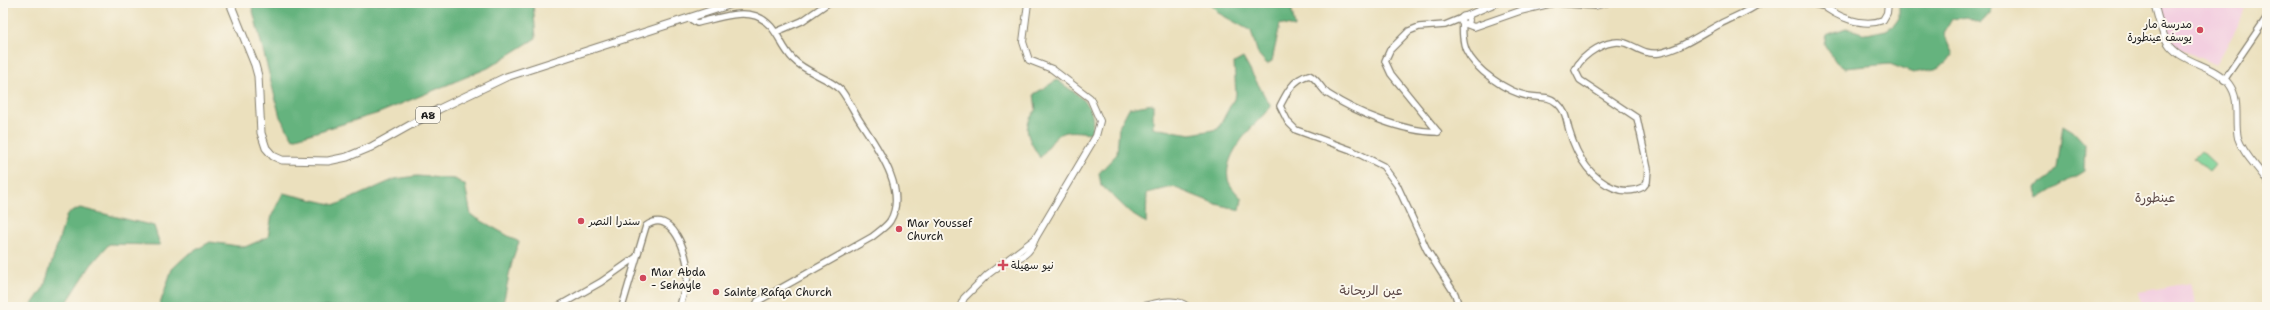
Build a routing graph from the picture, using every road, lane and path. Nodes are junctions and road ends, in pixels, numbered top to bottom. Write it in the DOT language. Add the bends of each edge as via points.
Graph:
graph roads {
  1 [pos="230,3"];
  2 [pos="735,3"];
  3 [pos="828,3"];
  4 [pos="1028,3"];
  5 [pos="1496,3"];
  6 [pos="1553,3"];
  7 [pos="1558,3"];
  8 [pos="1606,3"];
  9 [pos="1760,3"];
  10 [pos="1810,3"];
  11 [pos="1888,3"];
  12 [pos="2154,3"];
  13 [pos="1822,4"];
  14 [pos="2267,17"];
  15 [pos="689,18"];
  16 [pos="1465,21"];
  17 [pos="776,32"];
  18 [pos="2224,80"];
  19 [pos="2267,181"];
  20 [pos="636,258"];
  21 [pos="1170,302"];
  22 [pos="557,307"];
  23 [pos="622,307"];
  24 [pos="680,307"];
  25 [pos="756,307"];
  26 [pos="960,307"];
  27 [pos="1139,307"];
  28 [pos="1180,307"];
  29 [pos="1188,307"];
  30 [pos="1459,307"];
  1 -- 15 [label="highway, A8" via="258,76 260,125 266,148 273,156 282,160 310,162 347,157 371,147 439,109 512,75"];
  2 -- 15 [label="highway, A8"];
  3 -- 17 [label="street" via="802,21"];
  4 -- 26 [label="main road" via="1023,42 1029,60 1052,69 1078,87 1090,98 1100,121 1093,142 1031,249 1024,256 1007,261 981,280 964,298"];
  5 -- 16 [label="main road"];
  6 -- 16 [label="main road" via="1480,23"];
  7 -- 8 [label="main road" via="1595,6"];
  9 -- 16 [label="street" via="1685,43 1660,53 1642,52 1620,42 1592,50 1583,56 1575,70 1580,80 1637,118 1648,177 1643,187 1632,191 1609,186 1586,166 1572,140 1566,115 1556,103 1544,96 1528,96 1497,83 1467,52 1464,39"];
  10 -- 13 [label="street"];
  11 -- 13 [label="main road" via="1883,20 1865,24"];
  12 -- 18 [label="main road" via="2170,47"];
  14 -- 18 [label="street"];
  15 -- 17 [label="street" via="697,23 724,16 752,15 765,20"];
  16 -- 30 [label="street" via="1419,27 1409,31 1390,50 1384,61 1391,74 1438,132 1406,128 1368,114 1328,94 1308,75 1290,88 1280,106 1288,122 1296,130 1351,150 1377,162 1386,170 1397,185 1427,250 1456,294"];
  17 -- 25 [label="street" via="783,48 793,60 840,90 884,158 895,201 890,221 872,237 758,301"];
  18 -- 19 [label="main road" via="2235,96 2238,137 2244,150"];
  20 -- 22 [label="street"];
  20 -- 23 [label="street"];
  20 -- 24 [label="street" via="646,226 652,221 668,224 681,246 687,267 687,282"];
  21 -- 27 [label="main road"];
  21 -- 28 [label="main road"];
  21 -- 29 [label="main road" via="1179,302"];
}
